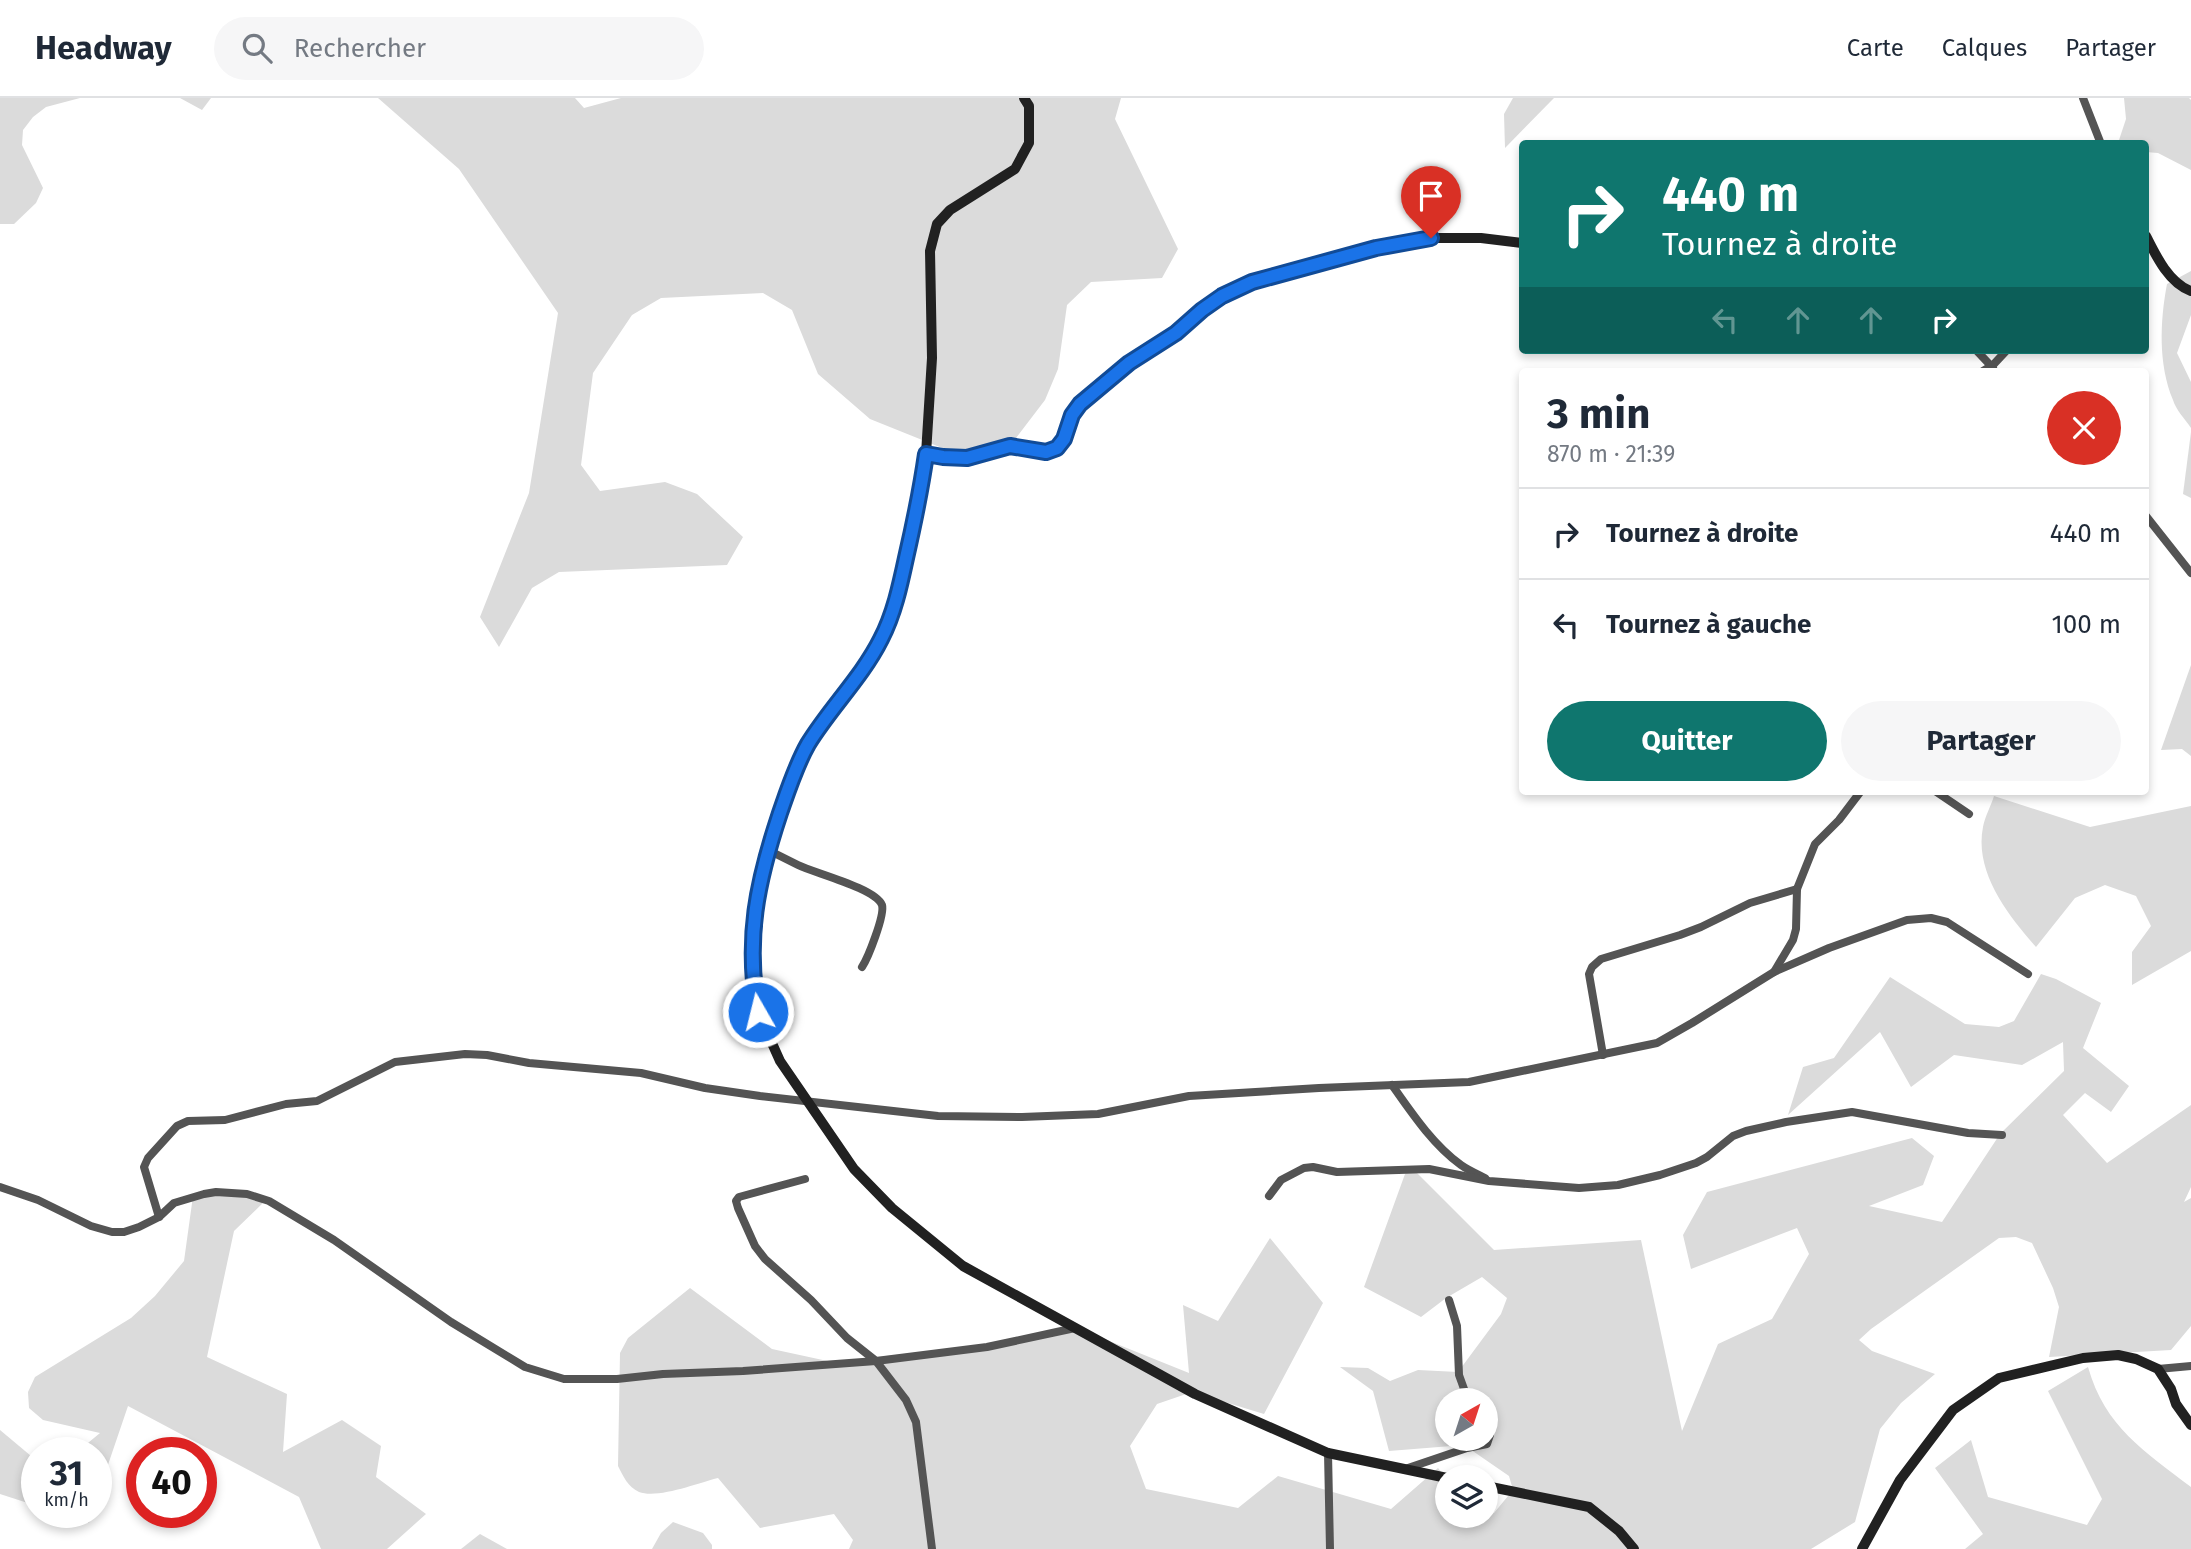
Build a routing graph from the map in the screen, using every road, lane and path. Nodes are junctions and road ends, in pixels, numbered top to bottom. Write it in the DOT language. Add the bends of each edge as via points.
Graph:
graph roads {
  1 [pos="1024,98"];
  2 [pos="2083,98"];
  3 [pos="2099,140"];
  4 [pos="1519,243"];
  5 [pos="2150,255"];
  6 [pos="2191,291"];
  7 [pos="1980,354"];
  8 [pos="2004,354"];
  9 [pos="1993,368"];
  10 [pos="926,454"];
  11 [pos="2149,520"];
  12 [pos="2191,573"];
  13 [pos="1858,795"];
  14 [pos="1941,795"];
  15 [pos="1969,814"];
  16 [pos="768,850"];
  17 [pos="1797,889"];
  18 [pos="862,967"];
  19 [pos="1774,972"];
  20 [pos="2028,974"];
  21 [pos="1603,1055"];
  22 [pos="1392,1085"];
  23 [pos="807,1101"];
  24 [pos="2002,1135"];
  25 [pos="805,1179"];
  26 [pos="1489,1181"];
  27 [pos="0,1188"];
  28 [pos="1269,1196"];
  29 [pos="159,1217"];
  30 [pos="1449,1300"];
  31 [pos="1075,1328"];
  32 [pos="876,1361"];
  33 [pos="2191,1366"];
  34 [pos="2158,1369"];
  35 [pos="1464,1388"];
  36 [pos="2191,1425"];
  37 [pos="1458,1451"];
  38 [pos="1328,1453"];
  39 [pos="1405,1469"];
  40 [pos="1435,1475"];
  41 [pos="1498,1488"];
  42 [pos="932,1549"];
  43 [pos="1330,1549"];
  44 [pos="1634,1549"];
  45 [pos="1862,1549"];
  1 -- 10 [label="street" via="1029,106 1029,143 1015,169 950,210 937,224 929,251 932,358"];
  2 -- 3 [label="street"];
  4 -- 10 [label="street" via="1431,238 1252,282 1202,310 1080,404 1057,448 1046,452 1010,446 967,458"];
  5 -- 6 [label="street" via="2180,287"];
  7 -- 9 [label="street"];
  8 -- 9 [label="street"];
  10 -- 16 [label="street" via="891,616 880,641 807,747"];
  11 -- 12 [label="street"];
  13 -- 17 [label="street" via="1815,844"];
  14 -- 15 [label="street"];
  16 -- 18 [label="street" via="880,901 872,950"];
  16 -- 23 [label="street" via="755,916 754,987 758,1012 780,1061"];
  17 -- 19 [label="street" via="1793,940"];
  17 -- 21 [label="street" via="1750,902 1701,928 1601,958 1589,974"];
  19 -- 20 [label="street" via="1907,920 1931,918 1947,922"];
  19 -- 21 [label="street" via="1657,1043"];
  21 -- 22 [label="street" via="1469,1082"];
  22 -- 23 [label="street" via="1189,1096 1098,1114 1022,1117 938,1116"];
  22 -- 26 [label="street" via="1441,1147"];
  23 -- 29 [label="street" via="705,1088 641,1073 487,1055 395,1062 317,1101 177,1126 144,1167"];
  23 -- 31 [label="street" via="854,1169 892,1208 962,1266"];
  24 -- 26 [label="street" via="1852,1112 1746,1131 1696,1163 1618,1185 1579,1188"];
  25 -- 32 [label="street" via="739,1197 738,1208 765,1259"];
  26 -- 28 [label="street" via="1414,1168 1337,1172 1304,1168 1277,1184"];
  27 -- 29 [label="street" via="112,1232 124,1233"];
  29 -- 32 [label="street" via="174,1203 216,1192 269,1201 525,1367 564,1379"];
  30 -- 35 [label="street" via="1457,1326"];
  31 -- 32 [label="street" via="987,1347"];
  31 -- 38 [label="street" via="1195,1394"];
  32 -- 42 [label="street" via="906,1400 916,1422"];
  33 -- 34 [label="street"];
  34 -- 36 [label="street"];
  34 -- 45 [label="street" via="2118,1355 2083,1358 1999,1378 1953,1410 1900,1480"];
  37 -- 39 [label="street"];
  38 -- 39 [label="street"];
  38 -- 43 [label="street"];
  39 -- 40 [label="street"];
  41 -- 44 [label="street" via="1589,1507"];
}
